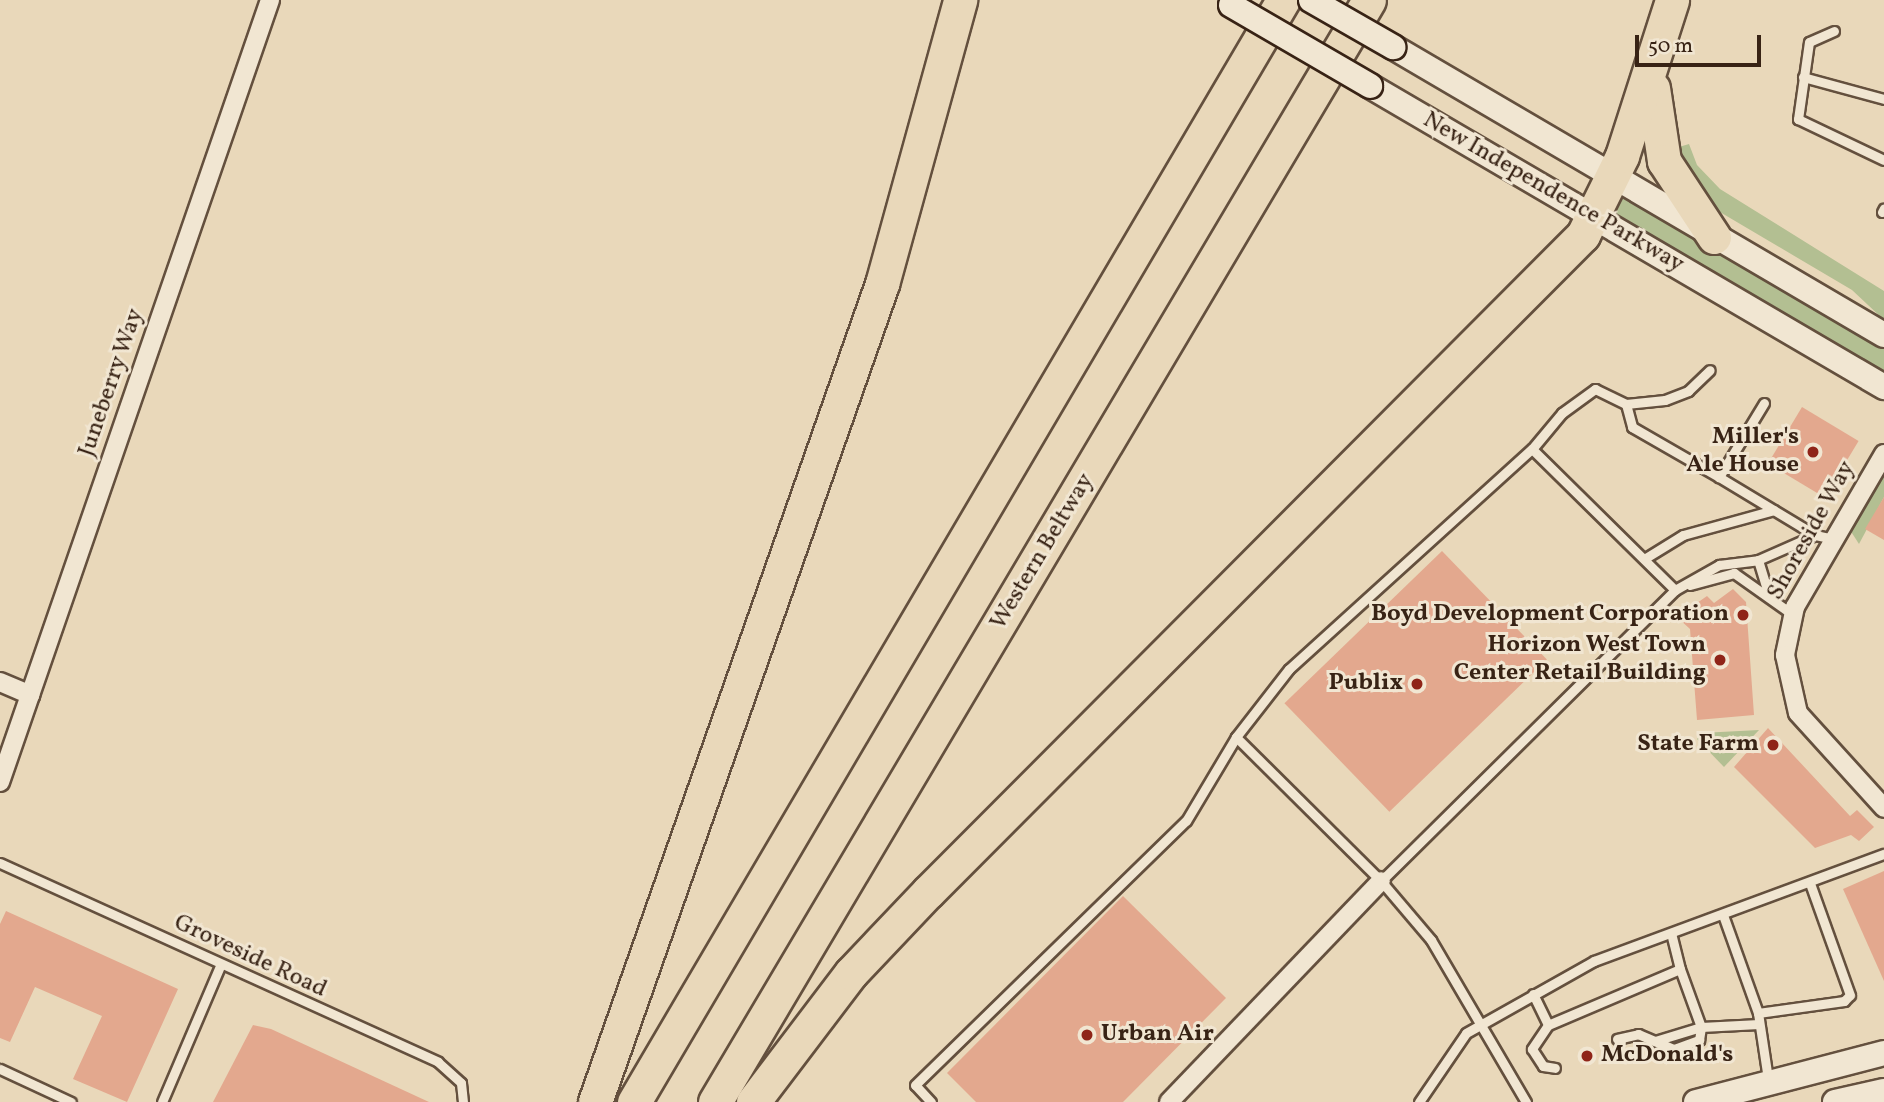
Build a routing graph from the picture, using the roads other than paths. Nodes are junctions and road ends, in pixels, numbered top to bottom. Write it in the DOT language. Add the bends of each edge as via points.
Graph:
graph roads {
  1 [pos="270,0"];
  2 [pos="1283,0"];
  3 [pos="1311,0"];
  4 [pos="1369,0"];
  5 [pos="1672,0"];
  6 [pos="1226,3"];
  7 [pos="956,4"];
  8 [pos="1833,31"];
  9 [pos="1654,70"];
  10 [pos="1802,78"];
  11 [pos="1884,99"];
  12 [pos="1884,160"];
  13 [pos="1613,177"];
  14 [pos="1595,218"];
  15 [pos="1714,237"];
  16 [pos="1884,335"];
  17 [pos="1710,370"];
  18 [pos="1884,387"];
  19 [pos="1764,403"];
  20 [pos="1626,404"];
  21 [pos="1532,449"];
  22 [pos="1884,454"];
  23 [pos="1719,477"];
  24 [pos="1774,510"];
  25 [pos="1815,536"];
  26 [pos="1834,539"];
  27 [pos="1644,559"];
  28 [pos="1758,560"];
  29 [pos="1675,590"];
  30 [pos="1769,595"];
  31 [pos="1792,614"];
  32 [pos="0,682"];
  33 [pos="30,695"];
  34 [pos="1236,737"];
  35 [pos="1,773"];
  36 [pos="1884,808"];
  37 [pos="1884,854"];
  38 [pos="0,863"];
  39 [pos="1381,881"];
  40 [pos="1810,883"];
  41 [pos="1723,915"];
  42 [pos="1671,934"];
  43 [pos="220,966"];
  44 [pos="1680,969"];
  45 [pos="1533,994"];
  46 [pos="1758,1013"];
  47 [pos="1480,1023"];
  48 [pos="1759,1024"];
  49 [pos="1548,1025"];
  50 [pos="1701,1027"];
  51 [pos="1617,1040"];
  52 [pos="1655,1041"];
  53 [pos="1884,1053"];
  54 [pos="1556,1068"];
  55 [pos="0,1069"];
  56 [pos="1768,1079"];
  57 [pos="1884,1091"];
  58 [pos="71,1102"];
  59 [pos="162,1102"];
  60 [pos="463,1102"];
  61 [pos="595,1102"];
  62 [pos="634,1102"];
  63 [pos="715,1102"];
  64 [pos="754,1102"];
  65 [pos="932,1102"];
  66 [pos="1169,1102"];
  67 [pos="1419,1102"];
  68 [pos="1526,1102"];
  69 [pos="1696,1102"];
  70 [pos="1835,1102"];
  1 -- 33 [label="street, Juneberry Way"];
  2 -- 62 [label="highway"];
  3 -- 13 [label="main road, New Independence Parkway, bridge"];
  4 -- 63 [label="highway, Western Beltway"];
  5 -- 9 [label="highway"];
  6 -- 14 [label="main road, New Independence Parkway, bridge"];
  7 -- 61 [label="highway" via="882,284"];
  8 -- 10 [label="lane" via="1809,42"];
  9 -- 13 [label="highway"];
  9 -- 15 [label="highway" via="1654,129 1664,161"];
  10 -- 11 [label="lane"];
  10 -- 12 [label="lane" via="1798,119"];
  13 -- 14 [label="highway"];
  13 -- 15 [label="main road, New Independence Parkway"];
  14 -- 18 [label="main road, New Independence Parkway"];
  14 -- 64 [label="highway" via="928,891 851,973"];
  15 -- 16 [label="main road, New Independence Parkway"];
  17 -- 20 [label="lane" via="1688,391"];
  19 -- 23 [label="lane"];
  20 -- 21 [label="lane" via="1595,389 1562,413"];
  20 -- 23 [label="lane" via="1632,427"];
  21 -- 27 [label="lane"];
  21 -- 34 [label="lane" via="1289,668"];
  22 -- 26 [label="street, Shoreside Way"];
  23 -- 24 [label="lane"];
  24 -- 25 [label="lane"];
  24 -- 27 [label="lane" via="1682,536"];
  25 -- 26 [label="lane"];
  25 -- 28 [label="lane"];
  26 -- 31 [label="street, Shoreside Way"];
  27 -- 29 [label="lane"];
  28 -- 29 [label="lane" via="1719,565"];
  28 -- 30 [label="lane"];
  29 -- 30 [label="lane" via="1734,573"];
  29 -- 39 [label="lane"];
  30 -- 31 [label="lane"];
  31 -- 36 [label="street, Shoreside Way" via="1785,655 1798,713"];
  32 -- 33 [label="street"];
  33 -- 35 [label="street, Juneberry Way"];
  34 -- 39 [label="lane"];
  34 -- 65 [label="lane" via="1185,821 915,1085"];
  37 -- 40 [label="lane"];
  38 -- 43 [label="lane, Groveside Road"];
  39 -- 47 [label="lane" via="1431,940"];
  39 -- 66 [label="street"];
  40 -- 41 [label="lane"];
  40 -- 46 [label="lane" via="1850,995 1844,1001"];
  41 -- 42 [label="lane"];
  41 -- 46 [label="lane"];
  42 -- 44 [label="lane"];
  42 -- 45 [label="lane" via="1594,961"];
  43 -- 59 [label="lane"];
  43 -- 60 [label="lane, Groveside Road" via="438,1062 461,1083"];
  44 -- 49 [label="lane"];
  44 -- 50 [label="lane"];
  45 -- 47 [label="lane"];
  45 -- 49 [label="lane"];
  46 -- 48 [label="lane"];
  47 -- 67 [label="lane" via="1451,1047 1442,1073"];
  47 -- 68 [label="lane"];
  48 -- 50 [label="lane"];
  48 -- 56 [label="lane"];
  49 -- 54 [label="lane" via="1532,1049 1543,1066"];
  50 -- 52 [label="lane"];
  50 -- 52 [label="lane" via="1690,1047"];
  51 -- 52 [label="lane" via="1638,1034"];
  53 -- 56 [label="main road"];
  55 -- 58 [label="lane"];
  56 -- 69 [label="main road"];
  57 -- 70 [label="main road"];
}
